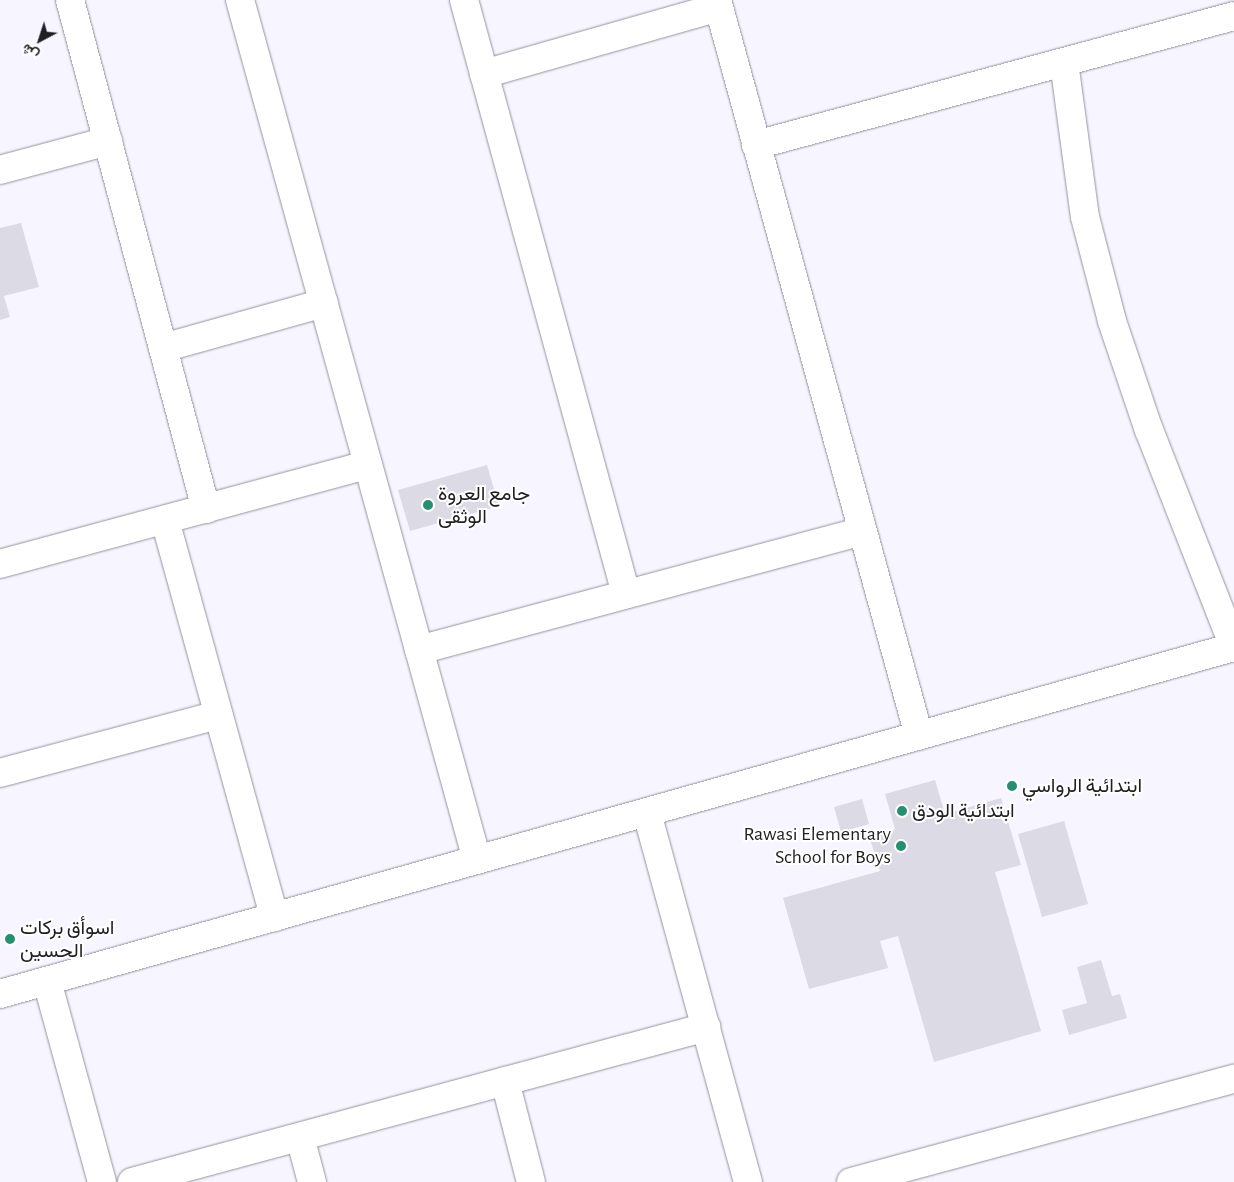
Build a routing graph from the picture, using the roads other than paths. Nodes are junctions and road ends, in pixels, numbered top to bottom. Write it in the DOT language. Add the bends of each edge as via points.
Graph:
graph roads {
  1 [pos="70,0"];
  2 [pos="240,0"];
  3 [pos="464,0"];
  4 [pos="718,4"];
  5 [pos="1234,16"];
  6 [pos="1064,62"];
  7 [pos="484,74"];
  8 [pos="108,141"];
  9 [pos="756,145"];
  10 [pos="0,170"];
  11 [pos="324,303"];
  12 [pos="163,348"];
  13 [pos="368,465"];
  14 [pos="206,508"];
  15 [pos="165,520"];
  16 [pos="862,531"];
  17 [pos="0,564"];
  18 [pos="626,594"];
  19 [pos="1234,647"];
  20 [pos="419,650"];
  21 [pos="218,714"];
  22 [pos="919,736"];
  23 [pos="0,774"];
  24 [pos="647,813"];
  25 [pos="477,860"];
  26 [pos="274,917"];
  27 [pos="47,981"];
  28 [pos="0,994"];
  29 [pos="706,1027"];
  30 [pos="1234,1079"];
  31 [pos="505,1081"];
  32 [pos="300,1137"];
  33 [pos="102,1182"];
  34 [pos="132,1182"];
  35 [pos="312,1182"];
  36 [pos="531,1182"];
  37 [pos="748,1182"];
  38 [pos="851,1182"];
  1 -- 8 [label="street"];
  2 -- 11 [label="street"];
  3 -- 7 [label="street"];
  4 -- 7 [label="street"];
  4 -- 9 [label="street"];
  5 -- 6 [label="street"];
  6 -- 9 [label="street"];
  6 -- 19 [label="street" via="1085,216 1112,321 1149,430"];
  7 -- 18 [label="street"];
  8 -- 10 [label="street"];
  8 -- 12 [label="street"];
  9 -- 16 [label="street"];
  11 -- 12 [label="street"];
  11 -- 13 [label="street"];
  12 -- 14 [label="street"];
  13 -- 14 [label="street"];
  13 -- 20 [label="street"];
  14 -- 15 [label="street"];
  15 -- 17 [label="street"];
  15 -- 21 [label="street"];
  16 -- 18 [label="street"];
  16 -- 22 [label="street"];
  18 -- 20 [label="street"];
  19 -- 22 [label="street"];
  20 -- 25 [label="street"];
  21 -- 23 [label="street"];
  21 -- 26 [label="street"];
  22 -- 24 [label="street"];
  24 -- 25 [label="street"];
  24 -- 29 [label="street"];
  25 -- 26 [label="street"];
  26 -- 27 [label="street"];
  27 -- 28 [label="street"];
  27 -- 33 [label="street"];
  29 -- 31 [label="street"];
  29 -- 37 [label="street"];
  30 -- 38 [label="street"];
  31 -- 32 [label="street"];
  31 -- 36 [label="street"];
  32 -- 34 [label="street"];
  32 -- 35 [label="street"];
}
